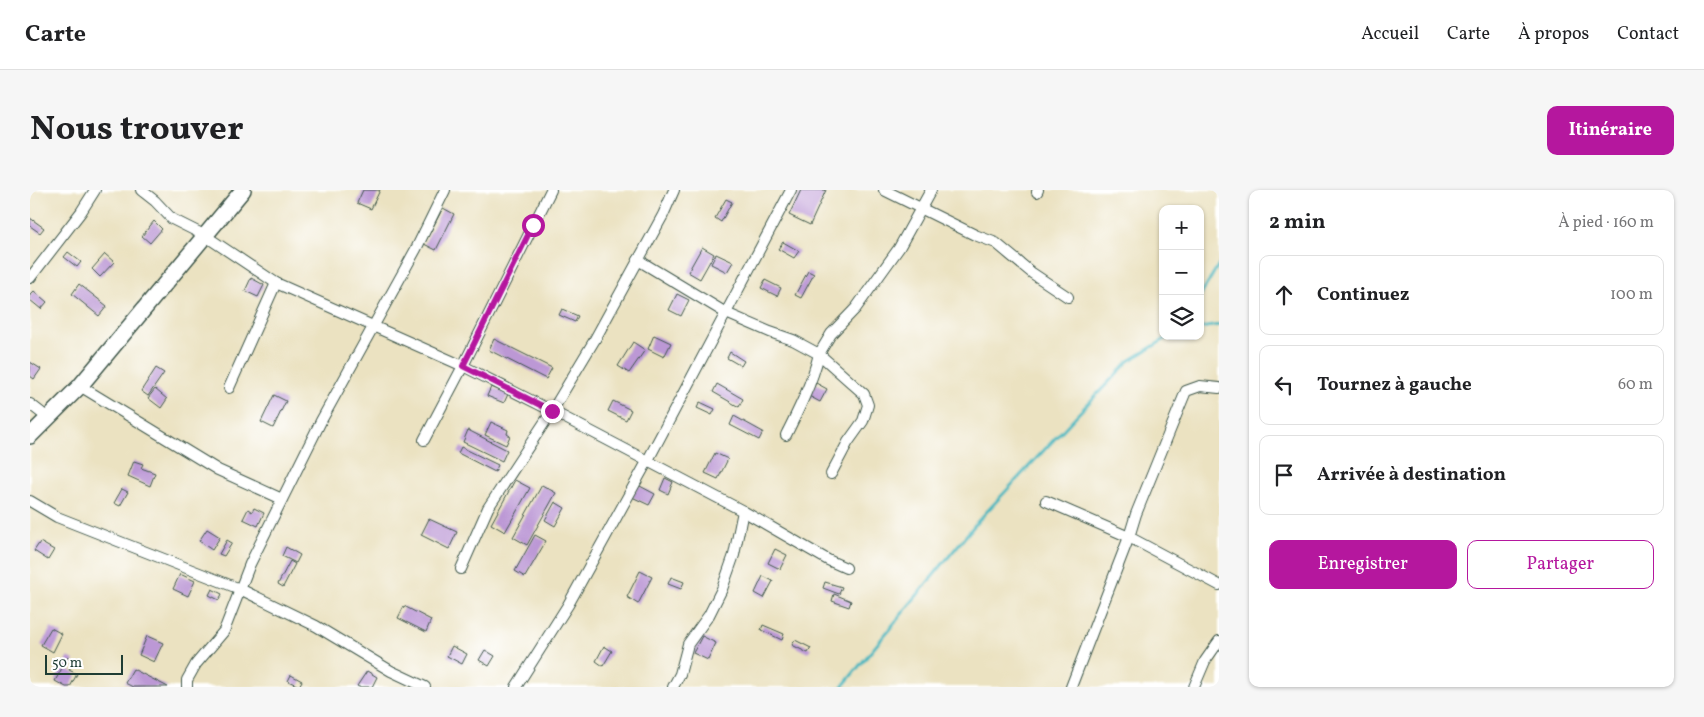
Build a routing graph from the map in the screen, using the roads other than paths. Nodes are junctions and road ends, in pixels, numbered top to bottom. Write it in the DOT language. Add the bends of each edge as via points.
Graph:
graph roads {
  1 [pos="95,190"];
  2 [pos="141,190"];
  3 [pos="243,190"];
  4 [pos="445,190"];
  5 [pos="551,190"];
  6 [pos="674,190"];
  7 [pos="791,190"];
  8 [pos="884,190"];
  9 [pos="931,190"];
  10 [pos="922,209"];
  11 [pos="204,235"];
  12 [pos="638,260"];
  13 [pos="30,278"];
  14 [pos="276,283"];
  15 [pos="1068,297"];
  16 [pos="726,312"];
  17 [pos="374,326"];
  18 [pos="819,354"];
  19 [pos="463,366"];
  20 [pos="80,386"];
  21 [pos="229,388"];
  22 [pos="1219,388"];
  23 [pos="30,404"];
  24 [pos="552,411"];
  25 [pos="48,418"];
  26 [pos="786,435"];
  27 [pos="30,436"];
  28 [pos="424,440"];
  29 [pos="648,460"];
  30 [pos="831,474"];
  31 [pos="282,499"];
  32 [pos="30,501"];
  33 [pos="1046,501"];
  34 [pos="743,511"];
  35 [pos="1129,537"];
  36 [pos="846,568"];
  37 [pos="461,569"];
  38 [pos="1219,585"];
  39 [pos="240,588"];
  40 [pos="1219,641"];
  41 [pos="187,687"];
  42 [pos="425,687"];
  43 [pos="516,687"];
  44 [pos="673,687"];
  45 [pos="1071,687"];
  46 [pos="1194,687"];
  1 -- 13 [label="street"];
  2 -- 11 [label="street" via="172,219"];
  3 -- 11 [label="street"];
  4 -- 17 [label="street"];
  5 -- 19 [label="street"];
  6 -- 12 [label="street"];
  7 -- 16 [label="street"];
  8 -- 10 [label="street"];
  9 -- 10 [label="street"];
  10 -- 15 [label="street" via="996,243"];
  10 -- 18 [label="street" via="899,248"];
  11 -- 14 [label="street"];
  11 -- 20 [label="street"];
  12 -- 16 [label="street"];
  12 -- 24 [label="street"];
  14 -- 17 [label="street"];
  14 -- 21 [label="street"];
  16 -- 18 [label="street"];
  16 -- 29 [label="street"];
  17 -- 19 [label="street"];
  17 -- 31 [label="street"];
  18 -- 26 [label="street" via="808,390"];
  18 -- 30 [label="street" via="864,394 868,405 863,421"];
  19 -- 24 [label="street"];
  19 -- 28 [label="street"];
  20 -- 25 [label="street"];
  20 -- 31 [label="street" via="218,470"];
  22 -- 35 [label="street" via="1200,386 1186,391"];
  23 -- 25 [label="street"];
  24 -- 29 [label="street"];
  24 -- 37 [label="street" via="488,508"];
  25 -- 27 [label="street"];
  29 -- 34 [label="street"];
  29 -- 43 [label="street" via="568,604"];
  31 -- 39 [label="street"];
  32 -- 39 [label="street" via="57,516"];
  33 -- 35 [label="street"];
  34 -- 36 [label="street"];
  34 -- 44 [label="street" via="734,555 722,589 688,644"];
  35 -- 38 [label="street"];
  35 -- 45 [label="street"];
  39 -- 41 [label="street" via="224,631 196,664"];
  39 -- 42 [label="street"];
  40 -- 46 [label="street" via="1205,661"];
}
